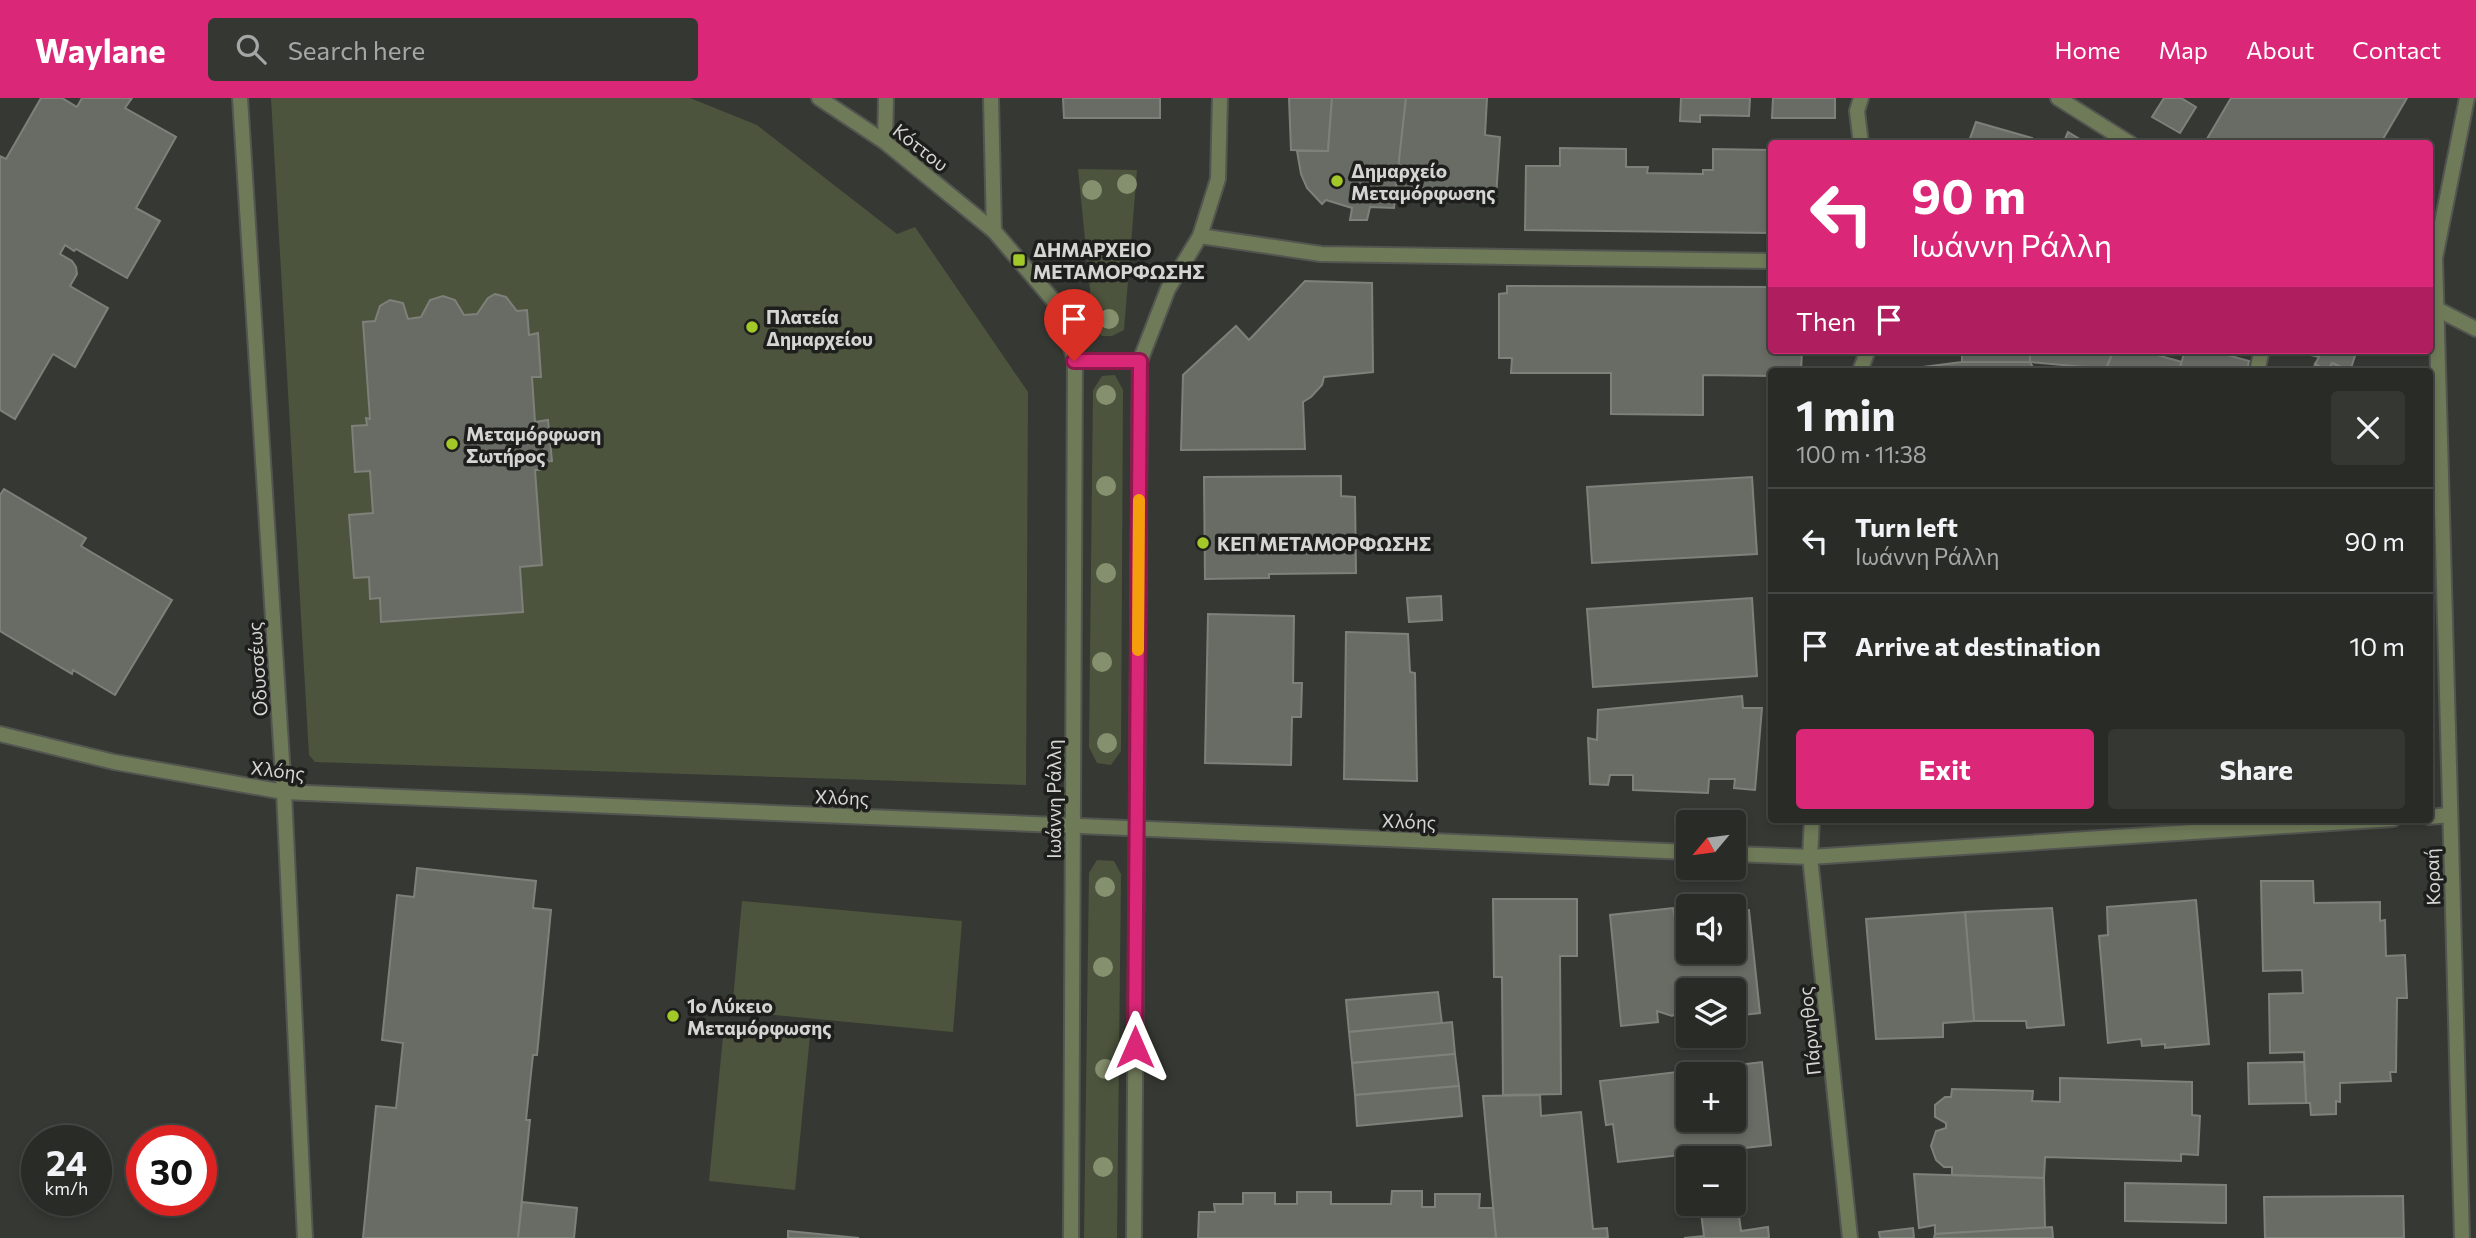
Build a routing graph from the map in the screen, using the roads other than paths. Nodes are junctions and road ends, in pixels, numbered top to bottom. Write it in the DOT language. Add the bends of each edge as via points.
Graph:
graph roads {
  1 [pos="240,98"];
  2 [pos="819,98"];
  3 [pos="886,98"];
  4 [pos="991,98"];
  5 [pos="1220,98"];
  6 [pos="1861,98"];
  7 [pos="2058,98"];
  8 [pos="2468,98"];
  9 [pos="1861,140"];
  10 [pos="2125,140"];
  11 [pos="885,142"];
  12 [pos="994,231"];
  13 [pos="1200,236"];
  14 [pos="1768,261"];
  15 [pos="2433,307"];
  16 [pos="2476,329"];
  17 [pos="1074,361"];
  18 [pos="1140,361"];
  19 [pos="0,734"];
  20 [pos="284,792"];
  21 [pos="2449,815"];
  22 [pos="2433,817"];
  23 [pos="1812,823"];
  24 [pos="2332,823"];
  25 [pos="1072,826"];
  26 [pos="1137,829"];
  27 [pos="1676,851"];
  28 [pos="1746,854"];
  29 [pos="1810,857"];
  30 [pos="305,1238"];
  31 [pos="1072,1238"];
  32 [pos="1134,1238"];
  33 [pos="1850,1238"];
  34 [pos="2462,1238"];
  1 -- 20 [label="street, Οδυσσέως"];
  2 -- 11 [label="street, Κόττου"];
  3 -- 11 [label="street"];
  4 -- 12 [label="street"];
  5 -- 13 [label="street" via="1218,179"];
  6 -- 9 [label="street" via="1857,111"];
  7 -- 10 [label="street"];
  8 -- 15 [label="street, Κοραή" via="2435,258"];
  11 -- 12 [label="street, Κόττου"];
  12 -- 17 [label="street, Ιωάννη Ράλλη" via="1059,307"];
  13 -- 14 [label="street" via="1321,254"];
  13 -- 18 [label="street" via="1168,289"];
  15 -- 16 [label="street"];
  15 -- 21 [label="street, Κοραή"];
  17 -- 18 [label="street"];
  17 -- 25 [label="street, Ιωάννη Ράλλη"];
  18 -- 26 [label="street"];
  19 -- 20 [label="street, Χλόης" via="114,762"];
  20 -- 25 [label="street, Χλόης"];
  20 -- 30 [label="street, Οδυσσέως"];
  21 -- 22 [label="street"];
  21 -- 34 [label="street, Κοραή"];
  23 -- 29 [label="street, Πάρνηθος"];
  24 -- 29 [label="street"];
  25 -- 26 [label="street, Χλόης"];
  25 -- 31 [label="street, Ιωάννη Ράλλη"];
  26 -- 27 [label="street, Χλόης"];
  26 -- 32 [label="street"];
  28 -- 29 [label="street"];
  29 -- 33 [label="street, Πάρνηθος"];
}
